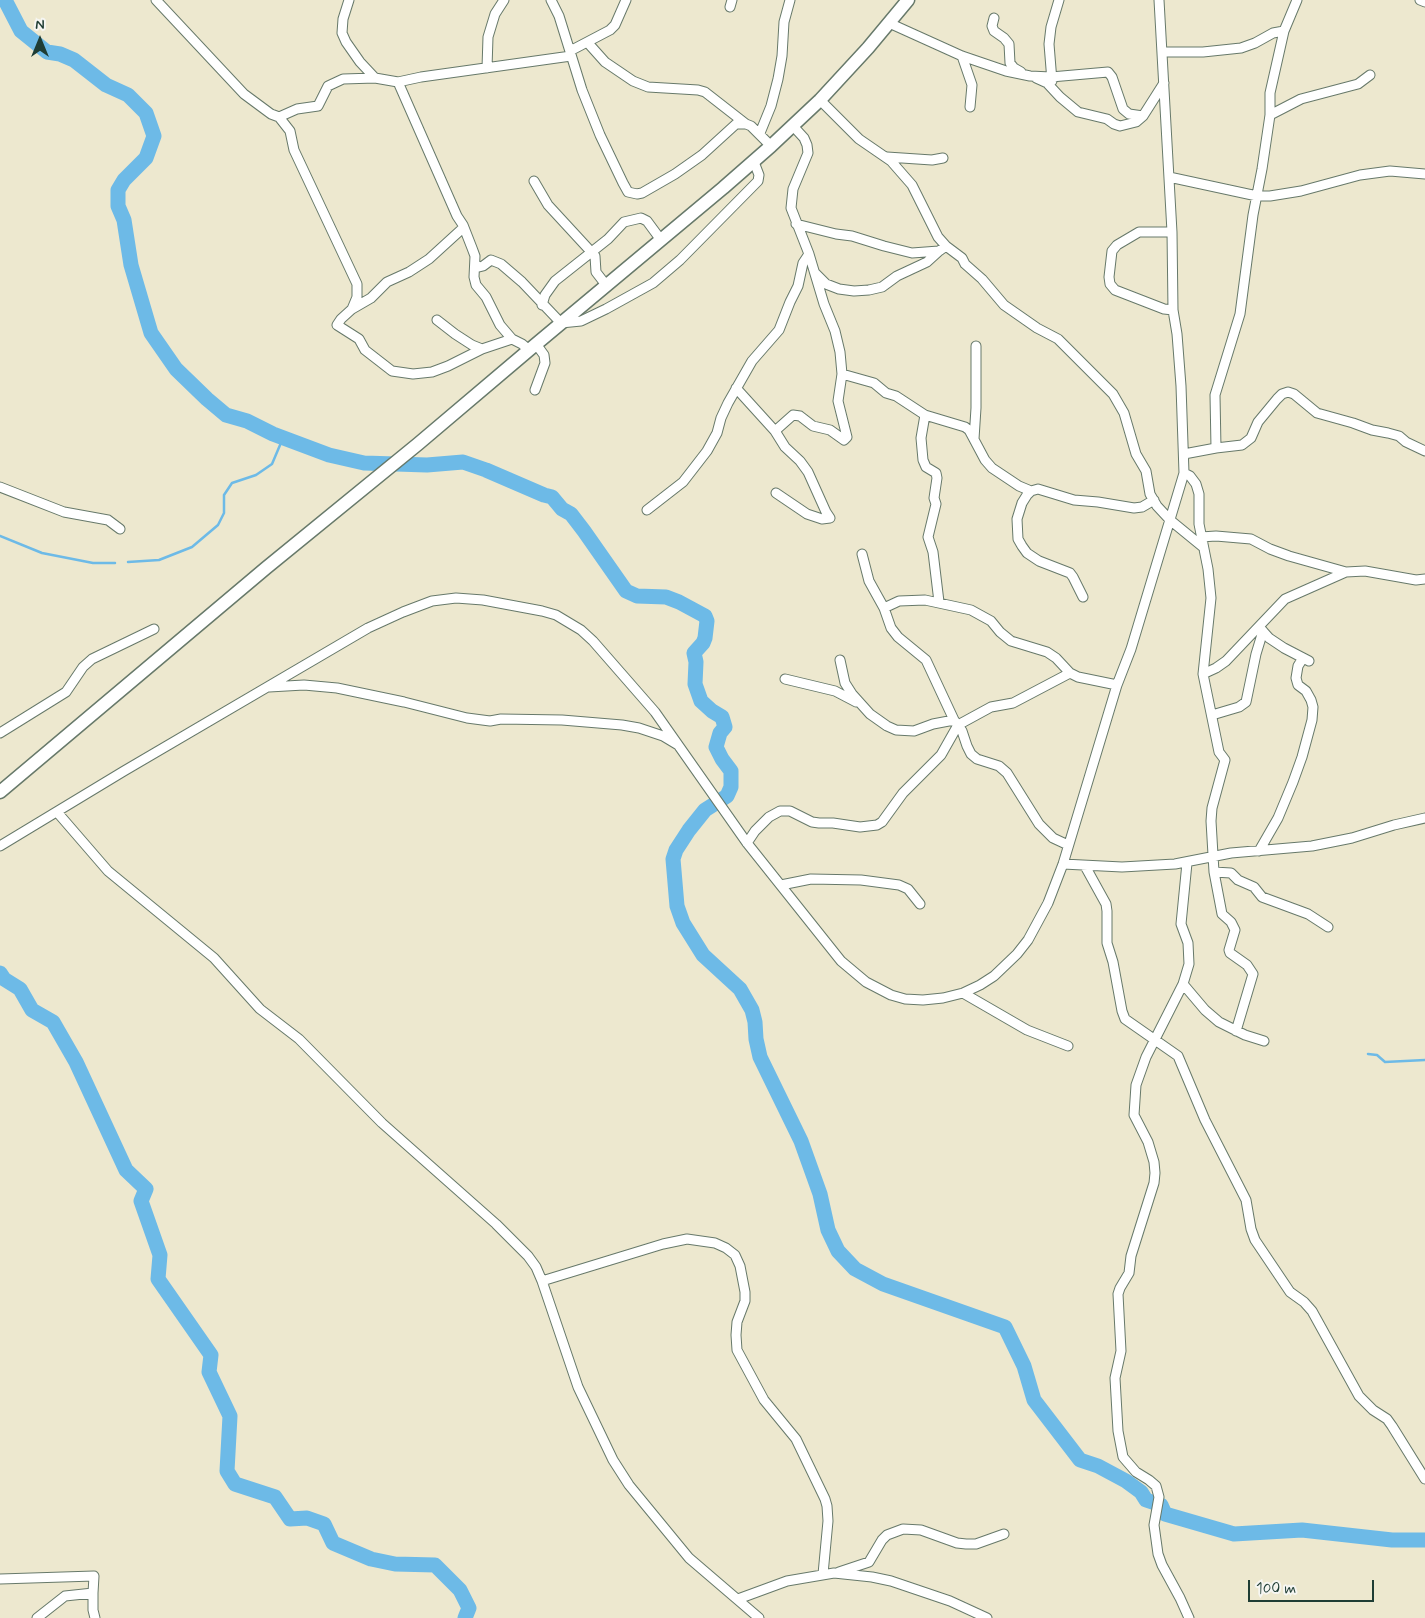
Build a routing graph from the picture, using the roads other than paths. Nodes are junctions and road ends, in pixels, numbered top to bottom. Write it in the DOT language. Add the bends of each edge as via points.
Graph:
graph roads {
  1 [pos="156,0"];
  2 [pos="504,0"];
  3 [pos="551,0"];
  4 [pos="626,0"];
  5 [pos="790,0"];
  6 [pos="908,0"];
  7 [pos="1059,0"];
  8 [pos="1159,0"];
  9 [pos="1297,0"];
  10 [pos="1420,0"];
  11 [pos="349,1"];
  12 [pos="1425,2"];
  13 [pos="994,18"];
  14 [pos="889,23"];
  15 [pos="1284,31"];
  16 [pos="588,43"];
  17 [pos="1162,52"];
  18 [pos="570,53"];
  19 [pos="962,56"];
  20 [pos="487,68"];
  21 [pos="1030,76"];
  22 [pos="1370,76"];
  23 [pos="1051,77"];
  24 [pos="375,78"];
  25 [pos="398,82"];
  26 [pos="1164,83"];
  27 [pos="1054,88"];
  28 [pos="820,100"];
  29 [pos="970,106"];
  30 [pos="1270,115"];
  31 [pos="1143,116"];
  32 [pos="279,117"];
  33 [pos="746,124"];
  34 [pos="794,126"];
  35 [pos="760,133"];
  36 [pos="772,146"];
  37 [pos="886,157"];
  38 [pos="943,158"];
  39 [pos="754,162"];
  40 [pos="1425,174"];
  41 [pos="1169,177"];
  42 [pos="534,182"];
  43 [pos="1257,196"];
  44 [pos="796,224"];
  45 [pos="463,228"];
  46 [pos="1172,232"];
  47 [pos="661,240"];
  48 [pos="943,248"];
  49 [pos="591,252"];
  50 [pos="809,254"];
  51 [pos="475,264"];
  52 [pos="815,273"];
  53 [pos="606,285"];
  54 [pos="542,305"];
  55 [pos="352,309"];
  56 [pos="1173,310"];
  57 [pos="437,320"];
  58 [pos="561,323"];
  59 [pos="512,339"];
  60 [pos="976,346"];
  61 [pos="532,347"];
  62 [pos="482,349"];
  63 [pos="842,374"];
  64 [pos="736,388"];
  65 [pos="535,390"];
  66 [pos="925,415"];
  67 [pos="776,431"];
  68 [pos="974,439"];
  69 [pos="1216,448"];
  70 [pos="1425,451"];
  71 [pos="1184,454"];
  72 [pos="1184,473"];
  73 [pos="0,488"];
  74 [pos="1031,491"];
  75 [pos="776,494"];
  76 [pos="1154,500"];
  77 [pos="647,510"];
  78 [pos="1170,520"];
  79 [pos="120,529"];
  80 [pos="1201,537"];
  81 [pos="1203,547"];
  82 [pos="862,554"];
  83 [pos="1346,572"];
  84 [pos="1425,579"];
  85 [pos="1083,597"];
  86 [pos="939,602"];
  87 [pos="884,608"];
  88 [pos="154,629"];
  89 [pos="1261,629"];
  90 [pos="840,660"];
  91 [pos="1070,673"];
  92 [pos="1202,674"];
  93 [pos="785,679"];
  94 [pos="1117,685"];
  95 [pos="267,687"];
  96 [pos="862,706"];
  97 [pos="1212,715"];
  98 [pos="956,722"];
  99 [pos="0,733"];
  100 [pos="681,747"];
  101 [pos="0,792"];
  102 [pos="57,812"];
  103 [pos="1425,818"];
  104 [pos="747,843"];
  105 [pos="1068,845"];
  106 [pos="0,846"];
  107 [pos="1259,851"];
  108 [pos="1212,857"];
  109 [pos="1187,863"];
  110 [pos="1063,864"];
  111 [pos="1086,866"];
  112 [pos="1214,872"];
  113 [pos="781,885"];
  114 [pos="920,904"];
  115 [pos="1328,927"];
  116 [pos="1183,984"];
  117 [pos="963,993"];
  118 [pos="1236,1031"];
  119 [pos="1153,1040"];
  120 [pos="1264,1041"];
  121 [pos="1068,1046"];
  122 [pos="542,1281"];
  123 [pos="1425,1480"];
  124 [pos="1004,1534"];
  125 [pos="834,1573"];
  126 [pos="823,1574"];
  127 [pos="0,1579"];
  128 [pos="93,1593"];
  129 [pos="738,1599"];
  130 [pos="37,1618"];
  131 [pos="95,1618"];
  132 [pos="758,1618"];
  133 [pos="987,1618"];
  134 [pos="1189,1618"];
  1 -- 32 [label="street" via="244,94"];
  2 -- 20 [label="street" via="495,14 488,37"];
  3 -- 18 [label="street"];
  4 -- 16 [label="street" via="615,24"];
  5 -- 35 [label="street" via="784,22 778,79"];
  6 -- 14 [label="highway"];
  7 -- 23 [label="street" via="1048,44"];
  8 -- 17 [label="street"];
  9 -- 15 [label="street"];
  10 -- 12 [label="street"];
  11 -- 24 [label="street" via="342,33 360,62"];
  13 -- 21 [label="street" via="994,31 1009,44 1010,63"];
  14 -- 19 [label="street"];
  14 -- 28 [label="highway"];
  15 -- 17 [label="street" via="1241,48"];
  15 -- 30 [label="street" via="1270,93"];
  16 -- 18 [label="street"];
  16 -- 33 [label="street" via="606,62 633,81 648,87 705,92"];
  17 -- 26 [label="street"];
  18 -- 20 [label="street"];
  18 -- 33 [label="street" via="600,135 623,183 632,194 642,193 675,174 702,155 731,126"];
  19 -- 21 [label="street" via="992,68"];
  19 -- 29 [label="street" via="972,85"];
  20 -- 25 [label="street"];
  21 -- 23 [label="street"];
  21 -- 27 [label="street"];
  22 -- 30 [label="street" via="1358,84 1301,99"];
  23 -- 27 [label="street"];
  23 -- 31 [label="street" via="1108,72 1123,109 1129,114"];
  24 -- 25 [label="street"];
  24 -- 32 [label="street" via="334,82 324,91 318,106 297,109"];
  25 -- 45 [label="street"];
  26 -- 31 [label="street"];
  26 -- 41 [label="street"];
  27 -- 31 [label="street" via="1078,112 1107,119 1114,124 1127,126"];
  28 -- 34 [label="highway"];
  28 -- 37 [label="street" via="859,140"];
  30 -- 43 [label="street"];
  32 -- 55 [label="street" via="290,132 294,150 357,284"];
  33 -- 35 [label="street"];
  34 -- 36 [label="highway"];
  34 -- 44 [label="street" via="804,138 808,153 792,189 791,208"];
  35 -- 36 [label="street"];
  36 -- 39 [label="highway"];
  37 -- 38 [label="street"];
  37 -- 48 [label="street" via="912,185"];
  39 -- 47 [label="highway"];
  39 -- 58 [label="street" via="758,182 680,260 653,282 606,309 581,321"];
  40 -- 43 [label="street" via="1390,171 1360,175 1301,191"];
  41 -- 43 [label="street"];
  41 -- 46 [label="street"];
  42 -- 49 [label="street" via="548,205"];
  43 -- 69 [label="street" via="1240,314 1215,395"];
  44 -- 48 [label="street" via="912,253"];
  44 -- 50 [label="street"];
  45 -- 51 [label="street"];
  45 -- 55 [label="street" via="429,259 387,282 372,298"];
  46 -- 56 [label="street"];
  46 -- 56 [label="street" via="1139,232 1117,245 1112,251 1109,277 1115,290"];
  47 -- 49 [label="street" via="648,221 635,218 624,222"];
  47 -- 53 [label="highway"];
  48 -- 52 [label="street" via="926,262 882,287 869,290 854,291 826,284"];
  48 -- 76 [label="street" via="962,258 1004,306 1058,339 1113,394 1124,413"];
  49 -- 53 [label="street" via="596,258 596,272"];
  49 -- 54 [label="street" via="550,287"];
  50 -- 52 [label="street"];
  50 -- 64 [label="street" via="779,330 752,361"];
  51 -- 54 [label="street" via="479,267 491,260 501,264"];
  51 -- 59 [label="street" via="476,285 500,326"];
  52 -- 63 [label="street" via="835,330"];
  53 -- 58 [label="highway"];
  54 -- 58 [label="street"];
  55 -- 62 [label="street" via="337,326 359,339 366,350 392,371 432,372"];
  56 -- 71 [label="street"];
  57 -- 62 [label="street"];
  58 -- 61 [label="highway"];
  59 -- 61 [label="street"];
  59 -- 62 [label="street"];
  60 -- 68 [label="street"];
  61 -- 65 [label="street" via="544,355 545,363"];
  61 -- 101 [label="highway"];
  63 -- 66 [label="street" via="874,383"];
  63 -- 67 [label="street" via="838,401 846,439 792,415"];
  64 -- 67 [label="street"];
  64 -- 77 [label="street" via="721,418 718,433 698,466"];
  66 -- 68 [label="street" via="965,427"];
  66 -- 86 [label="street" via="923,460 937,478 936,504 928,537"];
  67 -- 75 [label="street" via="785,447 808,472 830,518 816,518"];
  68 -- 74 [label="street" via="992,468"];
  69 -- 70 [label="street" via="1247,442 1266,411 1276,399 1288,392 1317,413 1394,434"];
  69 -- 71 [label="street"];
  71 -- 72 [label="street"];
  72 -- 78 [label="street"];
  72 -- 80 [label="street" via="1196,484 1199,494"];
  73 -- 79 [label="street" via="64,512 108,520"];
  74 -- 76 [label="street" via="1038,489 1074,500 1134,508"];
  74 -- 85 [label="street" via="1019,511 1018,539 1027,553 1039,561 1070,573"];
  76 -- 78 [label="street"];
  78 -- 81 [label="street"];
  78 -- 94 [label="street"];
  80 -- 81 [label="street"];
  80 -- 83 [label="street" via="1251,539 1289,556"];
  81 -- 92 [label="street" via="1211,598"];
  82 -- 87 [label="street" via="869,581"];
  83 -- 84 [label="street" via="1365,571"];
  83 -- 89 [label="street" via="1285,599"];
  86 -- 87 [label="street" via="899,600"];
  86 -- 91 [label="street" via="980,614 1010,641 1047,652"];
  87 -- 98 [label="street" via="896,635 926,660"];
  88 -- 99 [label="street" via="92,659 66,692"];
  89 -- 92 [label="street" via="1226,661"];
  89 -- 97 [label="street" via="1246,702 1239,708"];
  89 -- 107 [label="street" via="1284,648 1306,659 1298,666 1296,678 1313,707 1294,782"];
  90 -- 96 [label="street" via="845,683"];
  91 -- 94 [label="street"];
  91 -- 98 [label="street" via="1013,703 990,708"];
  92 -- 97 [label="street"];
  93 -- 96 [label="street" via="835,691"];
  94 -- 105 [label="street"];
  95 -- 100 [label="street" via="304,684 337,688 490,721 562,720 639,728 663,736"];
  95 -- 100 [label="street" via="368,628 417,606 445,599 497,602 556,615 581,630 617,667"];
  95 -- 102 [label="street"];
  96 -- 98 [label="street" via="878,721 904,732"];
  97 -- 108 [label="street" via="1219,752 1225,760 1212,808"];
  98 -- 104 [label="street" via="941,755 903,793 877,826 812,822 790,811 780,811 769,817"];
  98 -- 105 [label="street" via="971,754 1000,766 1039,824 1053,838"];
  100 -- 104 [label="street"];
  102 -- 106 [label="street"];
  102 -- 122 [label="street" via="108,871 214,958 260,1009 299,1039 382,1123 511,1239 528,1256"];
  103 -- 107 [label="street" via="1312,846"];
  104 -- 113 [label="street"];
  105 -- 110 [label="street"];
  107 -- 108 [label="street"];
  108 -- 109 [label="street"];
  108 -- 112 [label="street"];
  109 -- 111 [label="street"];
  109 -- 116 [label="street" via="1182,924 1190,953"];
  110 -- 111 [label="street"];
  110 -- 117 [label="street" via="1048,903 1028,940 994,976"];
  111 -- 119 [label="street" via="1106,904 1107,944 1125,1019"];
  112 -- 115 [label="street" via="1231,874 1254,886 1262,897 1308,914"];
  112 -- 118 [label="street" via="1222,914 1235,930 1230,953 1247,965 1253,974"];
  113 -- 114 [label="street" via="811,879 880,882 908,889"];
  113 -- 117 [label="street" via="840,961 874,987 891,995 923,1000"];
  116 -- 118 [label="street" via="1210,1015"];
  116 -- 119 [label="street"];
  117 -- 121 [label="street" via="1027,1030"];
  118 -- 120 [label="street"];
  119 -- 123 [label="street" via="1178,1056 1205,1120 1246,1200 1255,1240 1290,1292 1312,1311 1359,1396 1387,1419"];
  119 -- 134 [label="street" via="1136,1085 1134,1115 1154,1162 1154,1183 1131,1256 1129,1273 1118,1294 1121,1350 1115,1378 1118,1431 1123,1457 1136,1472 1156,1486 1158,1499 1154,1519 1158,1554"];
  122 -- 126 [label="street" via="687,1239 715,1243 735,1255 745,1292 737,1322 737,1350 764,1400 796,1439 825,1499 828,1521"];
  122 -- 129 [label="street" via="578,1386 629,1486 689,1558"];
  124 -- 125 [label="street" via="976,1544 966,1544 921,1530 903,1529 887,1535 869,1562"];
  125 -- 126 [label="street"];
  125 -- 133 [label="street" via="891,1581 950,1601"];
  126 -- 129 [label="street" via="787,1581"];
  127 -- 128 [label="street" via="94,1576"];
  128 -- 130 [label="street" via="65,1596"];
  128 -- 131 [label="street"];
  129 -- 132 [label="street"];
}
